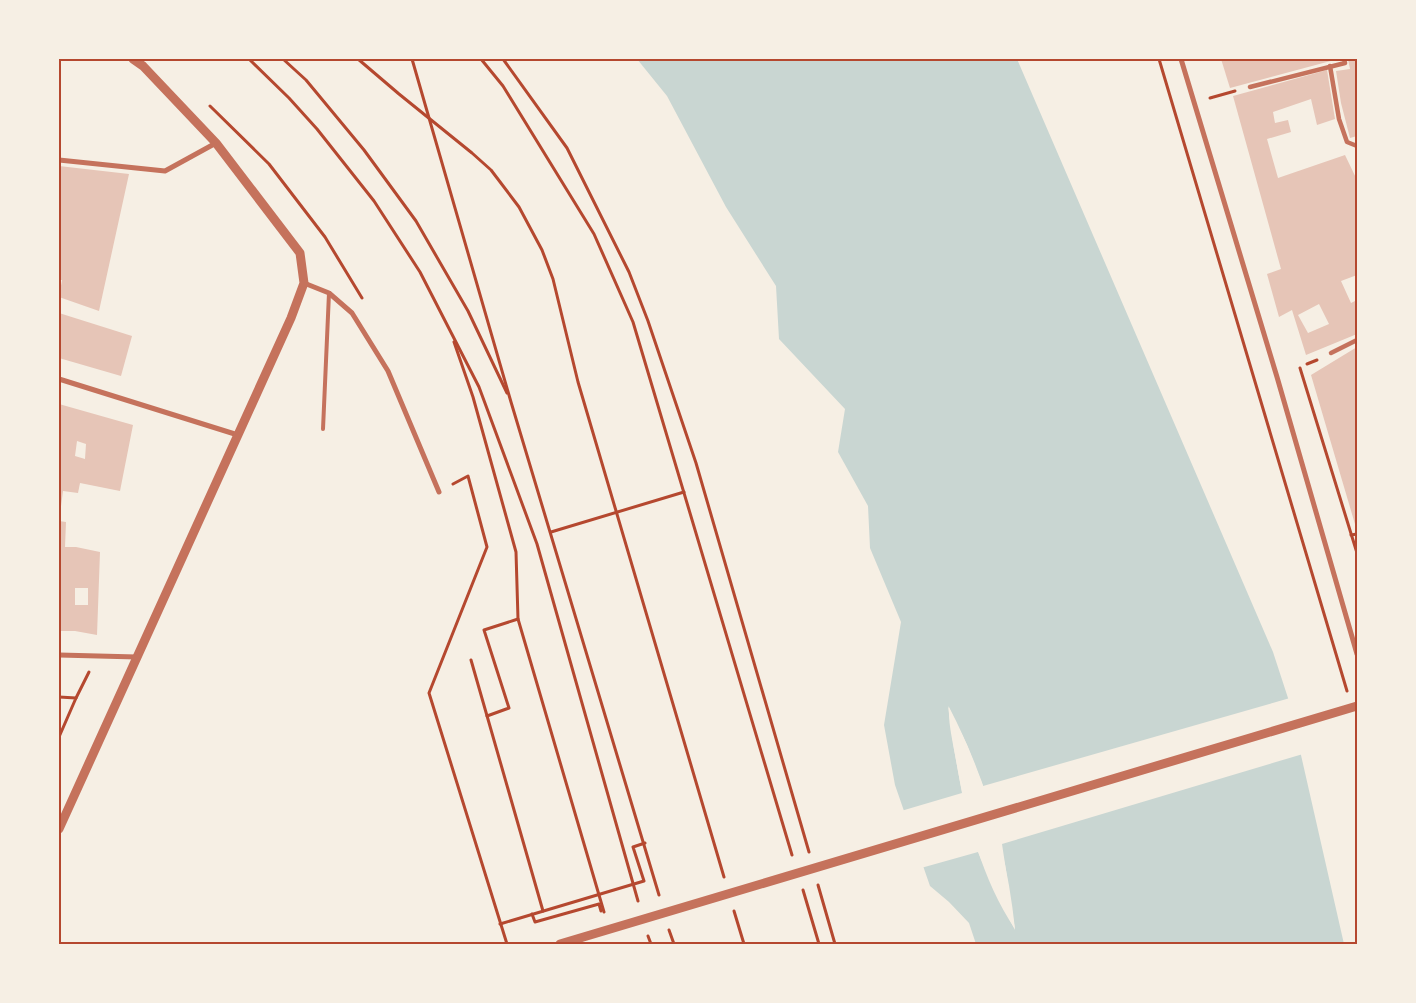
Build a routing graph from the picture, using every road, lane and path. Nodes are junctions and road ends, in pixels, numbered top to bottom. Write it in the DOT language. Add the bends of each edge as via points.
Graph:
graph roads {
  1 [pos="133,59"];
  2 [pos="249,59"];
  3 [pos="283,59"];
  4 [pos="358,59"];
  5 [pos="412,59"];
  6 [pos="481,59"];
  7 [pos="503,59"];
  8 [pos="1159,59"];
  9 [pos="1181,59"];
  10 [pos="1344,59"];
  11 [pos="1330,66"];
  12 [pos="1250,87"];
  13 [pos="205,102"];
  14 [pos="1194,102"];
  15 [pos="429,118"];
  16 [pos="216,143"];
  17 [pos="1357,146"];
  18 [pos="59,160"];
  19 [pos="304,283"];
  20 [pos="329,293"];
  21 [pos="364,300"];
  22 [pos="450,330"];
  23 [pos="1357,340"];
  24 [pos="1331,353"];
  25 [pos="1300,368"];
  26 [pos="59,379"];
  27 [pos="511,402"];
  28 [pos="323,430"];
  29 [pos="238,435"];
  30 [pos="449,475"];
  31 [pos="468,476"];
  32 [pos="453,484"];
  33 [pos="439,492"];
  34 [pos="684,492"];
  35 [pos="616,512"];
  36 [pos="551,532"];
  37 [pos="1357,534"];
  38 [pos="1352,535"];
  39 [pos="1357,553"];
  40 [pos="518,619"];
  41 [pos="1357,654"];
  42 [pos="59,655"];
  43 [pos="97,656"];
  44 [pos="136,657"];
  45 [pos="471,660"];
  46 [pos="59,697"];
  47 [pos="76,698"];
  48 [pos="1355,707"];
  49 [pos="487,716"];
  50 [pos="59,737"];
  51 [pos="59,829"];
  52 [pos="645,843"];
  53 [pos="793,856"];
  54 [pos="810,856"];
  55 [pos="724,878"];
  56 [pos="633,884"];
  57 [pos="801,885"];
  58 [pos="818,885"];
  59 [pos="599,894"];
  60 [pos="661,900"];
  61 [pos="733,907"];
  62 [pos="640,910"];
  63 [pos="542,911"];
  64 [pos="601,911"];
  65 [pos="532,914"];
  66 [pos="606,919"];
  67 [pos="500,924"];
  68 [pos="668,926"];
  69 [pos="646,927"];
  70 [pos="507,944"];
  71 [pos="560,944"];
  72 [pos="651,944"];
  73 [pos="674,944"];
  74 [pos="744,944"];
  75 [pos="818,944"];
  76 [pos="835,944"];
  1 -- 16 [label="street"];
  2 -- 22 [label="path" via="306,117 374,201 420,272"];
  3 -- 27 [label="path" via="306,80 364,150 416,221 468,311"];
  4 -- 15 [label="path"];
  5 -- 15 [label="path"];
  6 -- 34 [label="path" via="503,86 594,234 633,322"];
  7 -- 54 [label="path" via="567,148 628,272 648,321 696,463"];
  8 -- 48 [label="path"];
  9 -- 14 [label="street"];
  10 -- 11 [label="street" via="1345,63"];
  11 -- 12 [label="street"];
  11 -- 17 [label="street" via="1339,119 1347,142"];
  12 -- 14 [label="path"];
  13 -- 21 [label="path" via="269,164 325,237"];
  14 -- 41 [label="street"];
  15 -- 27 [label="path"];
  15 -- 35 [label="path" via="496,176 519,207 542,250 560,304 578,382"];
  16 -- 18 [label="street" via="165,171"];
  16 -- 19 [label="street" via="300,253"];
  19 -- 20 [label="street"];
  19 -- 29 [label="street"];
  20 -- 28 [label="lane"];
  20 -- 33 [label="street" via="352,313 388,372"];
  22 -- 40 [label="path" via="474,397 516,552"];
  22 -- 56 [label="path" via="479,387 537,544"];
  23 -- 24 [label="street"];
  25 -- 38 [label="path"];
  26 -- 29 [label="street"];
  27 -- 36 [label="path"];
  29 -- 44 [label="street"];
  30 -- 32 [label="path"];
  31 -- 67 [label="path" via="487,547 429,693"];
  34 -- 35 [label="path"];
  34 -- 53 [label="path"];
  35 -- 36 [label="path"];
  35 -- 55 [label="path"];
  36 -- 52 [label="path"];
  37 -- 38 [label="path"];
  38 -- 39 [label="path"];
  40 -- 49 [label="path" via="484,630 510,708"];
  40 -- 59 [label="path"];
  42 -- 43 [label="street"];
  43 -- 44 [label="street"];
  43 -- 47 [label="path"];
  44 -- 51 [label="street"];
  45 -- 49 [label="path"];
  46 -- 47 [label="path"];
  47 -- 50 [label="path"];
  48 -- 71 [label="street"];
  49 -- 63 [label="path"];
  52 -- 56 [label="path" via="633,847 644,881"];
  52 -- 60 [label="path"];
  56 -- 59 [label="path"];
  56 -- 62 [label="path"];
  57 -- 75 [label="path"];
  58 -- 76 [label="path"];
  59 -- 63 [label="path"];
  59 -- 66 [label="path"];
  61 -- 74 [label="path"];
  63 -- 65 [label="path"];
  64 -- 65 [label="path" via="599,904 535,922"];
  65 -- 67 [label="path"];
  67 -- 70 [label="path"];
  68 -- 73 [label="path"];
  69 -- 72 [label="path"];
}
